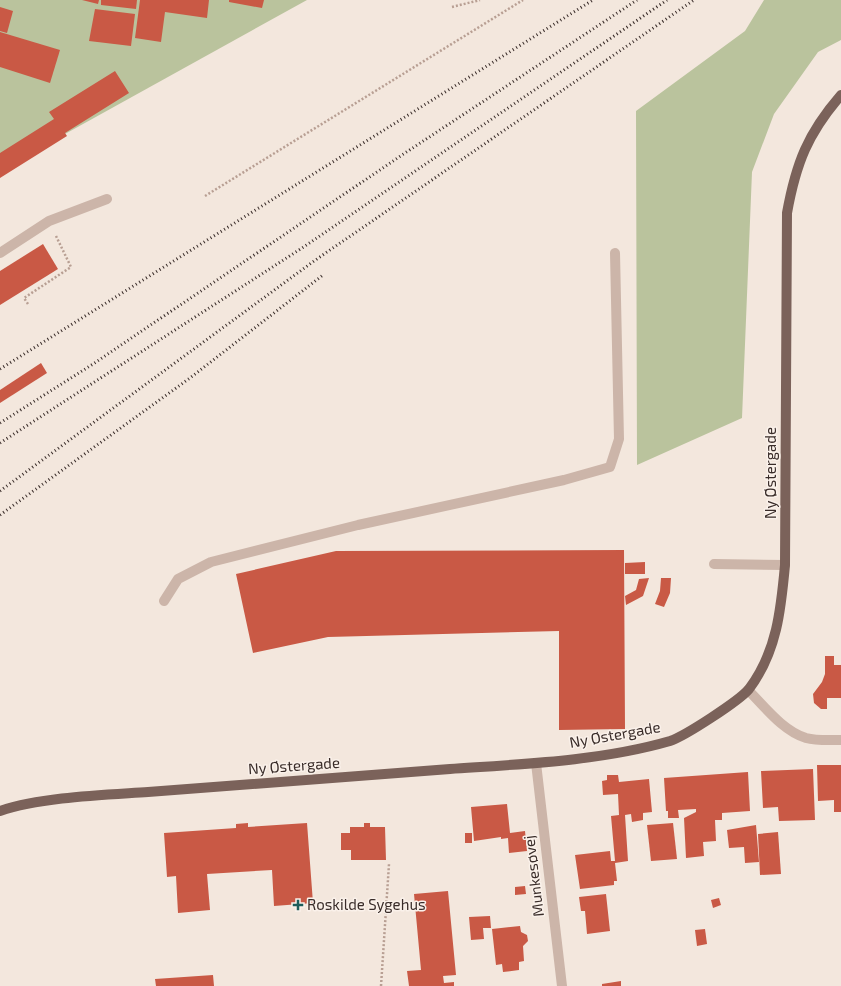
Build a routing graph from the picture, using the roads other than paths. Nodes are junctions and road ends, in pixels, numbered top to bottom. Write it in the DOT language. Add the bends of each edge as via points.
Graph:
graph roads {
  1 [pos="841,95"];
  2 [pos="107,199"];
  3 [pos="0,253"];
  4 [pos="615,254"];
  5 [pos="714,564"];
  6 [pos="785,565"];
  7 [pos="164,601"];
  8 [pos="748,690"];
  9 [pos="841,740"];
  10 [pos="536,763"];
  11 [pos="0,811"];
  12 [pos="562,986"];
  1 -- 6 [label="main road, Ny Østergade" via="823,115 806,145 793,178 787,212"];
  2 -- 3 [label="street" via="49,221"];
  4 -- 7 [label="street" via="619,439 610,467 564,480 358,525 210,562 178,579"];
  5 -- 6 [label="street"];
  6 -- 8 [label="main road, Ny Østergade" via="780,616 770,655"];
  8 -- 9 [label="street" via="794,732 806,738"];
  8 -- 10 [label="main road, Ny Østergade" via="718,714 673,740 627,751"];
  10 -- 11 [label="main road, Ny Østergade" via="127,793 52,801"];
  10 -- 12 [label="street, Munkesøvej"];
}
